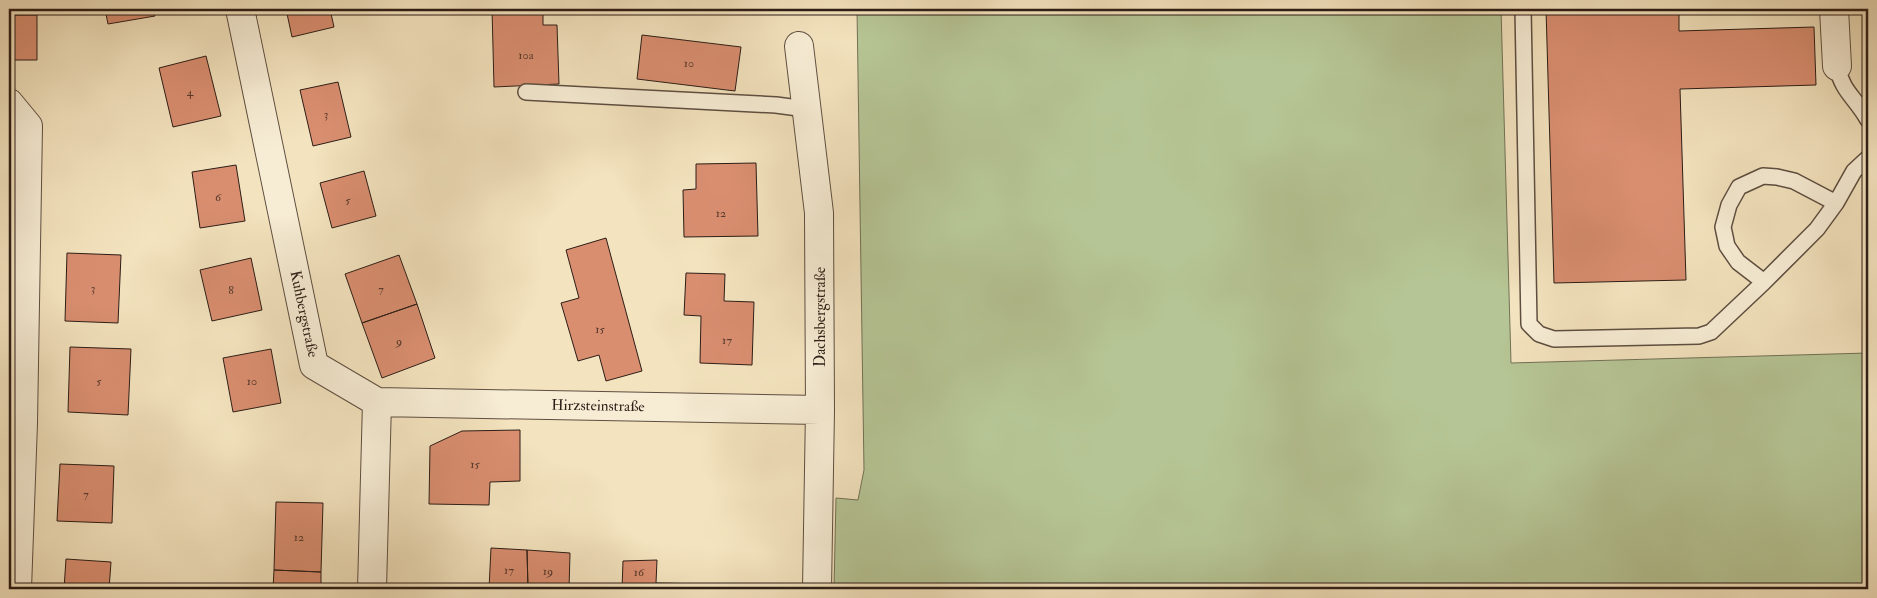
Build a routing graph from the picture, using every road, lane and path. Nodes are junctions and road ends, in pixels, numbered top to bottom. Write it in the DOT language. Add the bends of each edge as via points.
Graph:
graph roads {
  1 [pos="240,9"];
  2 [pos="1522,9"];
  3 [pos="1834,9"];
  4 [pos="799,46"];
  5 [pos="1837,66"];
  6 [pos="526,92"];
  7 [pos="9,103"];
  8 [pos="806,108"];
  9 [pos="1868,120"];
  10 [pos="1868,158"];
  11 [pos="1836,203"];
  12 [pos="1764,282"];
  13 [pos="376,402"];
  14 [pos="820,410"];
  15 [pos="16,423"];
  16 [pos="17,589"];
  17 [pos="372,589"];
  18 [pos="817,589"];
  1 -- 13 [label="street, Kuhbergstraße" via="314,365"];
  2 -- 12 [label="lane" via="1529,324 1539,334 1554,339 1699,336 1711,332"];
  3 -- 5 [label="street"];
  4 -- 8 [label="street, Dachsbergstraße"];
  5 -- 9 [label="lane" via="1845,89"];
  6 -- 8 [label="lane"];
  7 -- 15 [label="street" via="28,126"];
  8 -- 14 [label="street, Dachsbergstraße" via="819,213"];
  10 -- 11 [label="lane" via="1854,171"];
  11 -- 12 [label="lane" via="1817,229"];
  11 -- 12 [label="lane" via="1794,181 1777,177 1763,176 1739,187 1729,205 1723,227 1727,246 1738,262"];
  13 -- 14 [label="street, Hirzsteinstraße"];
  13 -- 17 [label="street"];
  14 -- 18 [label="street, Dachsbergstraße"];
  15 -- 16 [label="street"];
}
